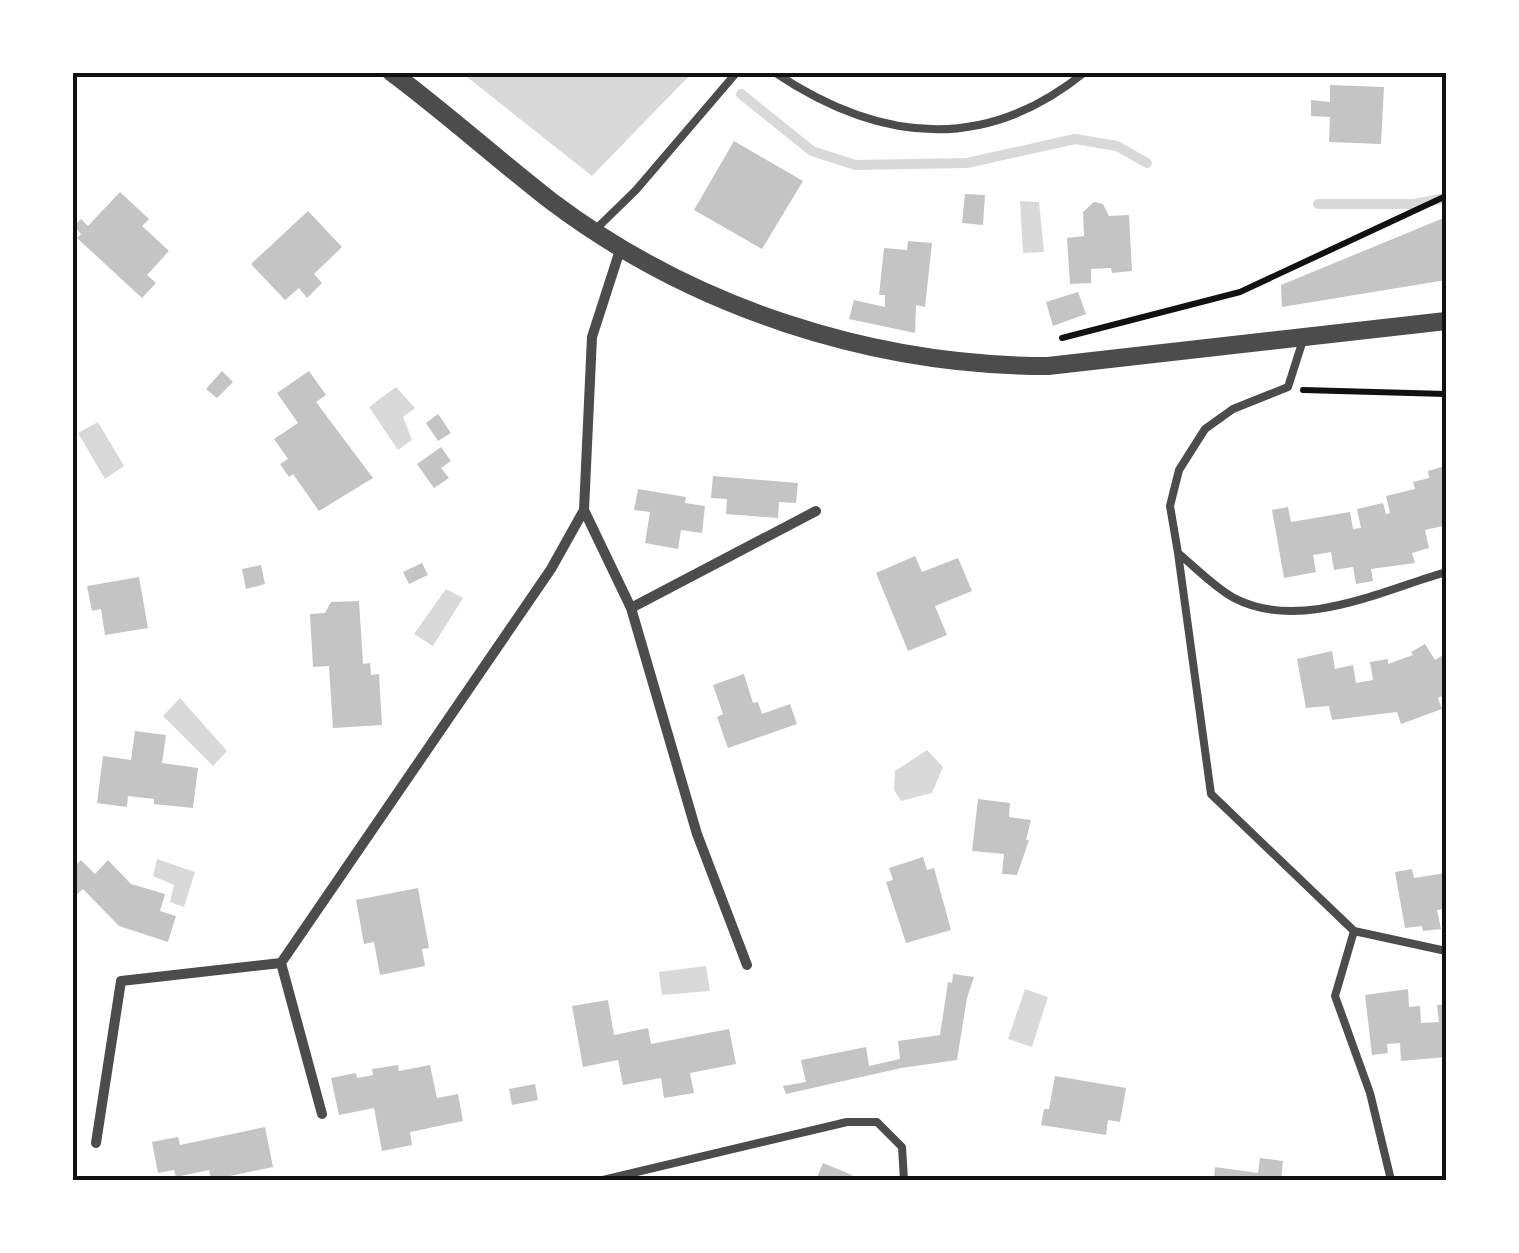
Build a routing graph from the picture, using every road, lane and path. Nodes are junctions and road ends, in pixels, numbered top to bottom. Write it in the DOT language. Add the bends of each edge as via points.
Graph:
graph roads {
  1 [pos="390,72"];
  2 [pos="737,72"];
  3 [pos="774,72"];
  4 [pos="1086,72"];
  5 [pos="1446,196"];
  6 [pos="596,230"];
  7 [pos="621,246"];
  8 [pos="1446,321"];
  9 [pos="1304,336"];
  10 [pos="1048,366"];
  11 [pos="1288,388"];
  12 [pos="1446,394"];
  13 [pos="584,510"];
  14 [pos="816,511"];
  15 [pos="1178,553"];
  16 [pos="1446,572"];
  17 [pos="631,608"];
  18 [pos="1354,931"];
  19 [pos="1446,951"];
  20 [pos="281,963"];
  21 [pos="748,966"];
  22 [pos="322,1114"];
  23 [pos="96,1143"];
  24 [pos="603,1180"];
  25 [pos="904,1180"];
  26 [pos="1391,1180"];
  1 -- 6 [label="street"];
  2 -- 6 [label="lane"];
  3 -- 4 [label="lane" via="858,118 938,132 1010,118 1058,95"];
  5 -- 10 [label="path" via="1240,292 1063,336"];
  6 -- 7 [label="street"];
  7 -- 10 [label="street" via="771,319 838,340 924,358"];
  7 -- 13 [label="street" via="592,337"];
  8 -- 9 [label="street"];
  9 -- 10 [label="street"];
  9 -- 11 [label="lane"];
  11 -- 12 [label="path"];
  11 -- 15 [label="lane" via="1233,409 1206,428 1179,470 1170,506"];
  13 -- 17 [label="street"];
  13 -- 20 [label="street" via="552,569"];
  14 -- 17 [label="street"];
  15 -- 16 [label="lane" via="1231,597 1268,612 1307,613"];
  15 -- 18 [label="lane" via="1211,794"];
  17 -- 21 [label="street" via="697,834"];
  18 -- 19 [label="lane"];
  18 -- 26 [label="lane" via="1335,996 1370,1093"];
  20 -- 22 [label="street"];
  20 -- 23 [label="street" via="120,981"];
  24 -- 25 [label="lane" via="847,1122 877,1122 902,1147"];
}
